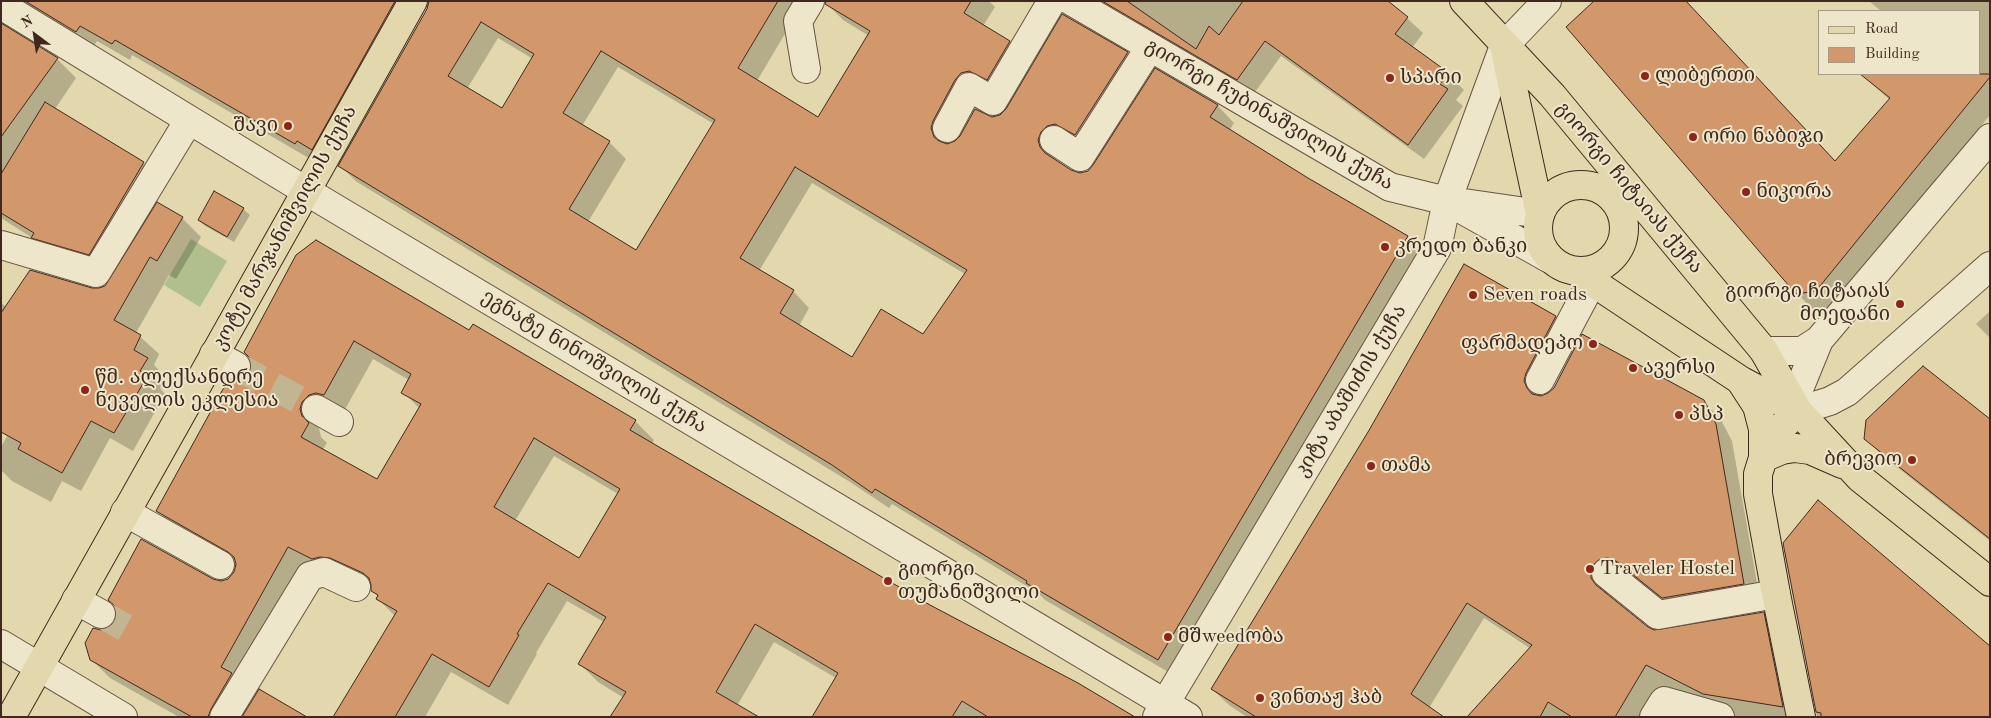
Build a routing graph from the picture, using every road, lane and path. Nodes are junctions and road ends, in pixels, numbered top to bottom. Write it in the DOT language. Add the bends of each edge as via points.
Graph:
graph roads {
  1 [pos="413,1"];
  2 [pos="810,1"];
  3 [pos="1052,1"];
  4 [pos="1071,1"];
  5 [pos="1464,1"];
  6 [pos="1547,1"];
  7 [pos="1,5"];
  8 [pos="1504,46"];
  9 [pos="1150,47"];
  10 [pos="806,69"];
  11 [pos="189,120"];
  12 [pos="947,128"];
  13 [pos="1990,138"];
  14 [pos="1054,140"];
  15 [pos="306,191"];
  16 [pos="1448,201"];
  17 [pos="1540,214"];
  18 [pos="1623,216"];
  19 [pos="1662,227"];
  20 [pos="1,245"];
  21 [pos="1550,259"];
  22 [pos="1990,266"];
  23 [pos="1584,277"];
  24 [pos="1819,340"];
  25 [pos="1764,351"];
  26 [pos="1540,380"];
  27 [pos="1740,380"];
  28 [pos="1798,411"];
  29 [pos="1763,458"];
  30 [pos="1850,467"];
  31 [pos="125,512"];
  32 [pos="220,565"];
  33 [pos="1606,573"];
  34 [pos="1990,582"];
  35 [pos="356,587"];
  36 [pos="1776,594"];
  37 [pos="76,600"];
  38 [pos="101,614"];
  39 [pos="1,644"];
  40 [pos="39,666"];
  41 [pos="1161,710"];
  42 [pos="1798,716"];
  43 [pos="10,717"];
  44 [pos="123,717"];
  45 [pos="224,717"];
  46 [pos="1188,717"];
  47 [pos="1654,717"];
  48 [pos="1720,717"];
  1 -- 15 [label="main road, კოტე მარჯანიშვილის ქუჩა"];
  2 -- 10 [label="street" via="798,21"];
  3 -- 12 [label="street" via="992,101 969,87"];
  4 -- 9 [label="street, გიორგი ჩუბინაშვილის ქუჩა"];
  5 -- 8 [label="main road, გიორგი ჩიტაიას ქუჩა"];
  6 -- 8 [label="street"];
  7 -- 11 [label="street, ეგნატე ნინოშვილის ქუჩა"];
  8 -- 16 [label="street, კიტა აბაშიძის ქუჩა"];
  8 -- 17 [label="main road, გიორგი ჩიტაიას ქუჩა"];
  8 -- 19 [label="main road, გიორგი ჩიტაიას ქუჩა" via="1552,95"];
  9 -- 14 [label="street" via="1080,157"];
  9 -- 16 [label="street, გიორგი ჩუბინაშვილის ქუჩა" via="1390,187"];
  11 -- 15 [label="street, ეგნატე ნინოშვილის ქუჩა"];
  11 -- 20 [label="street" via="96,273"];
  13 -- 24 [label="street"];
  15 -- 31 [label="main road, კოტე მარჯანიშვილის ქუჩა" via="225,360"];
  15 -- 41 [label="street, ეგნატე ნინოშვილის ქუჩა"];
  16 -- 17 [label="street"];
  16 -- 21 [label="street, გიორგი ჩუბინაშვილის ქუჩა"];
  16 -- 41 [label="street, კიტა აბაშიძის ქუჩა" via="1437,248"];
  17 -- 18 [label="main road" via="1547,200 1559,190 1574,185 1590,185 1610,196"];
  17 -- 21 [label="main road" via="1539,238"];
  18 -- 19 [label="main road"];
  18 -- 23 [label="main road" via="1625,230 1615,256"];
  19 -- 25 [label="main road, გიორგი ჩიტაიას ქუჩა"];
  21 -- 23 [label="main road"];
  22 -- 28 [label="street" via="1847,392"];
  23 -- 26 [label="street"];
  23 -- 27 [label="main road"];
  24 -- 25 [label="street" via="1802,350"];
  24 -- 28 [label="street" via="1799,389"];
  25 -- 28 [label="main road, გიორგი ჩიტაიას ქუჩა"];
  27 -- 28 [label="main road"];
  27 -- 29 [label="main road" via="1757,406 1763,429"];
  28 -- 29 [label="main road" via="1777,432"];
  28 -- 30 [label="main road"];
  29 -- 30 [label="main road" via="1795,448 1810,450"];
  29 -- 36 [label="main road" via="1758,474 1758,494"];
  30 -- 34 [label="main road"];
  31 -- 32 [label="street"];
  31 -- 37 [label="main road, კოტე მარჯანიშვილის ქუჩა"];
  33 -- 36 [label="street" via="1658,615"];
  35 -- 45 [label="street" via="324,572 310,576"];
  36 -- 42 [label="main road"];
  37 -- 38 [label="street"];
  37 -- 40 [label="main road, კოტე მარჯანიშვილის ქუჩა"];
  39 -- 40 [label="street"];
  40 -- 43 [label="main road, კოტე მარჯანიშვილის ქუჩა"];
  40 -- 44 [label="street"];
  41 -- 46 [label="street, ეგნატე ნინოშვილის ქუჩა"];
  47 -- 48 [label="street" via="1664,701"];
}
